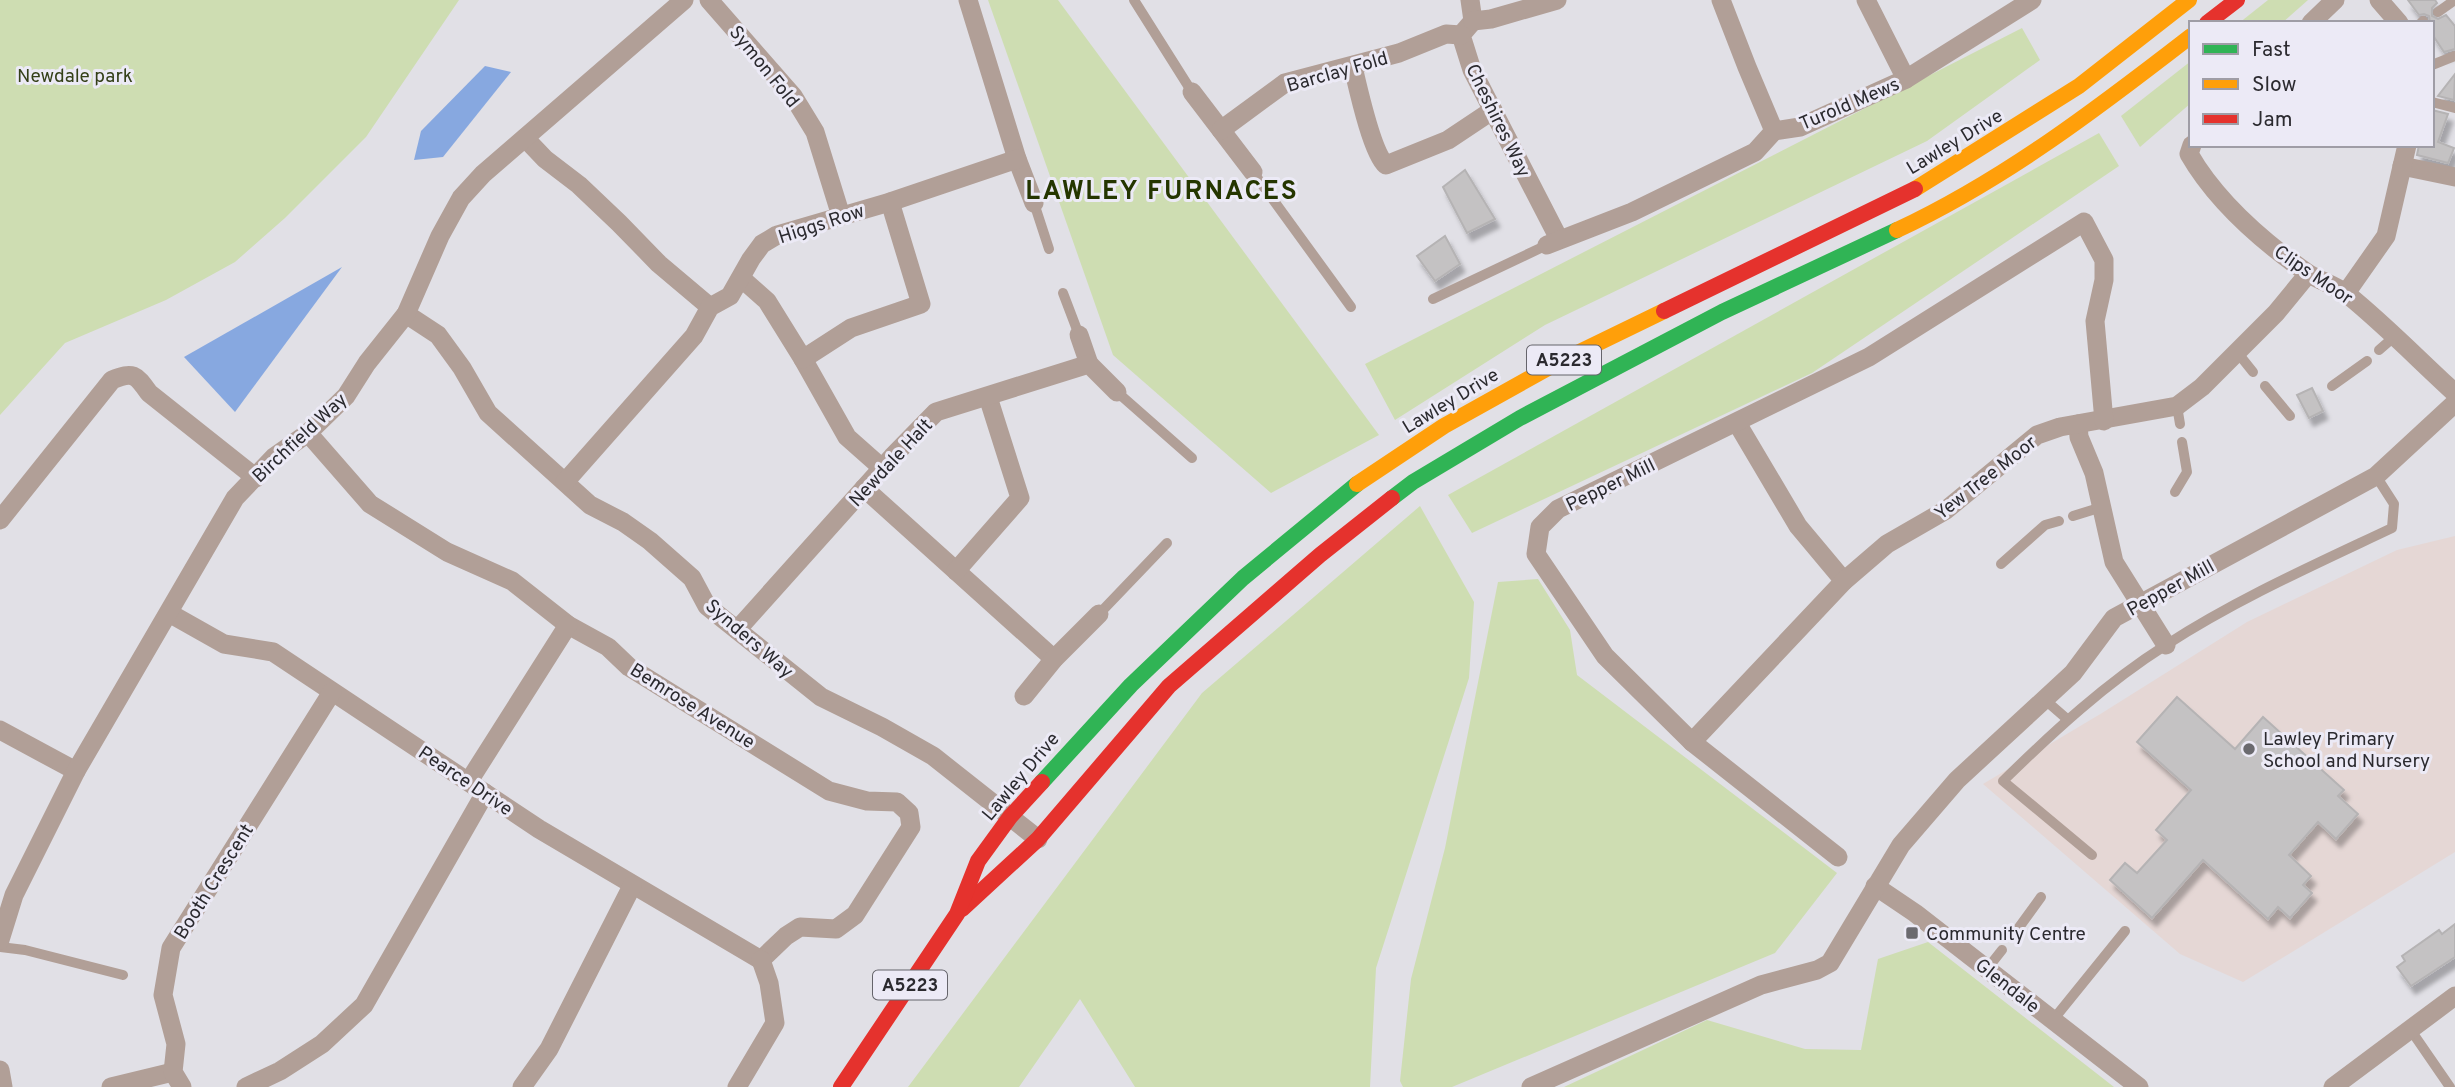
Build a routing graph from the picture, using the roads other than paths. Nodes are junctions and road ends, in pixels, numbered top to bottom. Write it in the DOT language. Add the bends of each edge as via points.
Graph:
graph roads {
  1 [pos="684,0"];
  2 [pos="709,0"];
  3 [pos="968,0"];
  4 [pos="1134,0"];
  5 [pos="1470,0"];
  6 [pos="1557,0"];
  7 [pos="1721,0"];
  8 [pos="1866,0"];
  9 [pos="2032,0"];
  10 [pos="2189,0"];
  11 [pos="2237,0"];
  12 [pos="2335,0"];
  13 [pos="2379,0"];
  14 [pos="2455,1"];
  15 [pos="2438,12"];
  16 [pos="2210,21"];
  17 [pos="2313,21"];
  18 [pos="2397,21"];
  19 [pos="1467,28"];
  20 [pos="2189,38"];
  21 [pos="2455,56"];
  22 [pos="2434,64"];
  23 [pos="1353,67"];
  24 [pos="1906,79"];
  25 [pos="1192,92"];
  26 [pos="2434,103"];
  27 [pos="2455,108"];
  28 [pos="1493,110"];
  29 [pos="1222,130"];
  30 [pos="1774,131"];
  31 [pos="525,138"];
  32 [pos="2191,147"];
  33 [pos="2407,147"];
  34 [pos="1017,159"];
  35 [pos="2402,166"];
  36 [pos="1253,172"];
  37 [pos="2455,177"];
  38 [pos="890,202"];
  39 [pos="1034,203"];
  40 [pos="841,216"];
  41 [pos="1553,242"];
  42 [pos="1049,249"];
  43 [pos="2308,274"];
  44 [pos="741,278"];
  45 [pos="1063,293"];
  46 [pos="2346,293"];
  47 [pos="1433,299"];
  48 [pos="710,307"];
  49 [pos="1351,307"];
  50 [pos="405,314"];
  51 [pos="1079,335"];
  52 [pos="2394,337"];
  53 [pos="2379,350"];
  54 [pos="2236,352"];
  55 [pos="803,359"];
  56 [pos="2367,361"];
  57 [pos="1088,364"];
  58 [pos="2253,372"];
  59 [pos="2265,386"];
  60 [pos="2332,386"];
  61 [pos="1117,392"];
  62 [pos="2455,393"];
  63 [pos="988,397"];
  64 [pos="2455,403"];
  65 [pos="2290,416"];
  66 [pos="2104,421"];
  67 [pos="1737,423"];
  68 [pos="2077,424"];
  69 [pos="308,433"];
  70 [pos="2182,442"];
  71 [pos="1192,457"];
  72 [pos="882,468"];
  73 [pos="2376,476"];
  74 [pos="256,478"];
  75 [pos="565,482"];
  76 [pos="864,488"];
  77 [pos="2175,492"];
  78 [pos="2102,508"];
  79 [pos="2073,516"];
  80 [pos="0,520"];
  81 [pos="2059,520"];
  82 [pos="1167,543"];
  83 [pos="2001,564"];
  84 [pos="956,571"];
  85 [pos="1844,580"];
  86 [pos="2139,603"];
  87 [pos="169,613"];
  88 [pos="1099,614"];
  89 [pos="568,625"];
  90 [pos="737,630"];
  91 [pos="2166,645"];
  92 [pos="1054,659"];
  93 [pos="332,692"];
  94 [pos="1024,696"];
  95 [pos="2044,699"];
  96 [pos="2067,719"];
  97 [pos="0,730"];
  98 [pos="1692,743"];
  99 [pos="76,771"];
  100 [pos="469,781"];
  101 [pos="485,793"];
  102 [pos="1010,817"];
  103 [pos="1038,839"];
  104 [pos="2092,855"];
  105 [pos="1838,858"];
  106 [pos="632,886"];
  107 [pos="1875,886"];
  108 [pos="2041,897"];
  109 [pos="957,914"];
  110 [pos="2125,931"];
  111 [pos="2012,937"];
  112 [pos="0,940"];
  113 [pos="0,947"];
  114 [pos="2001,950"];
  115 [pos="761,960"];
  116 [pos="1987,969"];
  117 [pos="123,975"];
  118 [pos="2455,996"];
  119 [pos="2053,1020"];
  120 [pos="2410,1029"];
  121 [pos="0,1070"];
  122 [pos="177,1080"];
  123 [pos="3,1087"];
  124 [pos="111,1087"];
  125 [pos="246,1087"];
  126 [pos="522,1087"];
  127 [pos="737,1087"];
  128 [pos="841,1087"];
  129 [pos="1531,1087"];
  130 [pos="2139,1087"];
  131 [pos="2333,1087"];
  132 [pos="2449,1087"];
  1 -- 31 [label="street, Birchfield Way"];
  2 -- 40 [label="street, Symon Fold" via="793,96 810,123"];
  3 -- 34 [label="street"];
  4 -- 25 [label="lane"];
  5 -- 19 [label="street, Cheshires Way"];
  6 -- 19 [label="street, Barclay Fold"];
  7 -- 30 [label="street"];
  8 -- 24 [label="street"];
  9 -- 24 [label="street, Turold Mews"];
  10 -- 102 [label="main road, Lawley Drive / A5223" via="2079,86 1922,186 1557,363 1444,426 1349,489 1243,578 1131,685"];
  11 -- 16 [label="main road"];
  12 -- 17 [label="street"];
  13 -- 18 [label="street"];
  14 -- 15 [label="lane"];
  19 -- 23 [label="street, Barclay Fold"];
  19 -- 28 [label="street, Cheshires Way" via="1472,70"];
  20 -- 103 [label="main road, Lawley Drive / A5223" via="2090,114 1934,213 1722,312 1520,418 1413,482 1320,555 1169,686"];
  21 -- 22 [label="lane"];
  23 -- 28 [label="street" via="1376,148 1386,165 1448,140"];
  23 -- 29 [label="street, Barclay Fold" via="1285,83"];
  24 -- 30 [label="street, Turold Mews" via="1800,127"];
  25 -- 29 [label="street"];
  26 -- 27 [label="lane"];
  28 -- 41 [label="street, Cheshires Way"];
  29 -- 36 [label="street"];
  30 -- 41 [label="street, Turold Mews" via="1755,152 1632,212"];
  31 -- 48 [label="street"];
  31 -- 50 [label="street, Birchfield Way" via="461,198"];
  32 -- 43 [label="street, Clips Moor" via="2189,154 2207,182 2273,247"];
  33 -- 35 [label="street"];
  34 -- 38 [label="street, Higgs Row"];
  34 -- 39 [label="street"];
  35 -- 37 [label="street"];
  35 -- 46 [label="street" via="2386,236"];
  36 -- 49 [label="lane"];
  38 -- 40 [label="street, Higgs Row"];
  38 -- 55 [label="street" via="921,304 851,328"];
  39 -- 42 [label="lane"];
  40 -- 44 [label="street, Higgs Row" via="762,244"];
  41 -- 47 [label="lane"];
  43 -- 46 [label="street, Clips Moor"];
  43 -- 54 [label="street, Yew Tree Moor"];
  44 -- 48 [label="street, Higgs Row" via="730,296"];
  44 -- 55 [label="street" via="767,301"];
  45 -- 51 [label="lane"];
  46 -- 52 [label="street, Clips Moor"];
  48 -- 75 [label="street, Higgs Row" via="694,336"];
  50 -- 69 [label="street, Birchfield Way" via="346,396"];
  50 -- 75 [label="street, Synders Way" via="438,335 488,413"];
  51 -- 57 [label="street"];
  52 -- 53 [label="lane"];
  52 -- 62 [label="street, Clips Moor"];
  54 -- 58 [label="lane"];
  54 -- 66 [label="street, Yew Tree Moor" via="2178,415"];
  55 -- 72 [label="street" via="847,437"];
  56 -- 60 [label="lane"];
  57 -- 61 [label="street"];
  57 -- 63 [label="street, Newdale Halt"];
  59 -- 65 [label="lane"];
  61 -- 71 [label="lane"];
  63 -- 72 [label="street, Newdale Halt" via="936,412"];
  63 -- 84 [label="street" via="1020,498"];
  64 -- 73 [label="street, Pepper Mill"];
  66 -- 67 [label="street, Pepper Mill" via="2095,321 2105,260 2084,222 1869,357"];
  66 -- 68 [label="street, Yew Tree Moor"];
  67 -- 85 [label="street" via="1798,526"];
  67 -- 98 [label="street, Pepper Mill" via="1558,509 1540,527 1536,554 1605,656"];
  68 -- 78 [label="street"];
  68 -- 85 [label="street, Yew Tree Moor" via="2037,435 1946,510 1887,544"];
  69 -- 74 [label="street, Birchfield Way" via="274,457"];
  69 -- 89 [label="street, Bemrose Avenue" via="370,504 447,552 512,582"];
  70 -- 77 [label="lane" via="2187,472"];
  72 -- 76 [label="street, Newdale Halt"];
  73 -- 86 [label="street, Pepper Mill"];
  73 -- 91 [label="lane" via="2394,504 2392,528 2285,578"];
  74 -- 80 [label="street" via="149,393 137,377 127,374 112,380"];
  74 -- 87 [label="street, Birchfield Way" via="235,498"];
  75 -- 90 [label="street, Synders Way" via="590,505 650,541 692,578 707,606"];
  76 -- 84 [label="street"];
  76 -- 90 [label="street, Newdale Halt"];
  78 -- 79 [label="lane"];
  78 -- 86 [label="street" via="2115,562"];
  81 -- 83 [label="lane" via="2045,525"];
  82 -- 88 [label="lane"];
  84 -- 92 [label="street"];
  85 -- 98 [label="street, Yew Tree Moor"];
  86 -- 91 [label="street"];
  86 -- 95 [label="street, Pepper Mill" via="2114,618 2073,673"];
  87 -- 93 [label="street, Pearce Drive" via="224,644 273,652"];
  87 -- 99 [label="street, Birchfield Way"];
  88 -- 92 [label="street"];
  89 -- 100 [label="street"];
  89 -- 115 [label="street, Bemrose Avenue" via="829,791 867,801 897,802 909,813 911,827 855,915 836,929 800,927"];
  90 -- 102 [label="street, Synders Way" via="821,698 933,757"];
  91 -- 96 [label="lane"];
  92 -- 94 [label="street"];
  93 -- 100 [label="street, Pearce Drive"];
  93 -- 122 [label="street, Booth Crescent" via="171,948 163,995 176,1044"];
  95 -- 96 [label="lane"];
  95 -- 107 [label="street, Pepper Mill" via="1957,780 1900,845"];
  96 -- 104 [label="lane" via="2003,781"];
  97 -- 99 [label="street"];
  98 -- 105 [label="street, Pepper Mill"];
  99 -- 112 [label="street, Birchfield Way" via="14,895"];
  100 -- 101 [label="street, Pearce Drive"];
  101 -- 106 [label="street, Pearce Drive"];
  101 -- 125 [label="street" via="364,1005 322,1044"];
  102 -- 103 [label="street, Synders Way"];
  102 -- 109 [label="main road, Lawley Drive / A5223" via="978,860"];
  103 -- 109 [label="main road, Lawley Drive / A5223"];
  106 -- 115 [label="street, Pearce Drive"];
  106 -- 126 [label="street" via="549,1049"];
  107 -- 116 [label="street, Glendale"];
  107 -- 129 [label="street, Pepper Mill" via="1830,963 1761,985"];
  108 -- 111 [label="lane"];
  109 -- 128 [label="main road, Lawley Drive / A5223"];
  110 -- 119 [label="lane"];
  113 -- 117 [label="lane"];
  114 -- 116 [label="lane"];
  115 -- 127 [label="street" via="775,1023"];
  116 -- 119 [label="street, Glendale"];
  118 -- 120 [label="street"];
  119 -- 130 [label="street, Glendale"];
  120 -- 131 [label="street"];
  120 -- 132 [label="lane"];
  121 -- 123 [label="street"];
  122 -- 124 [label="street" via="148,1077"];
}
